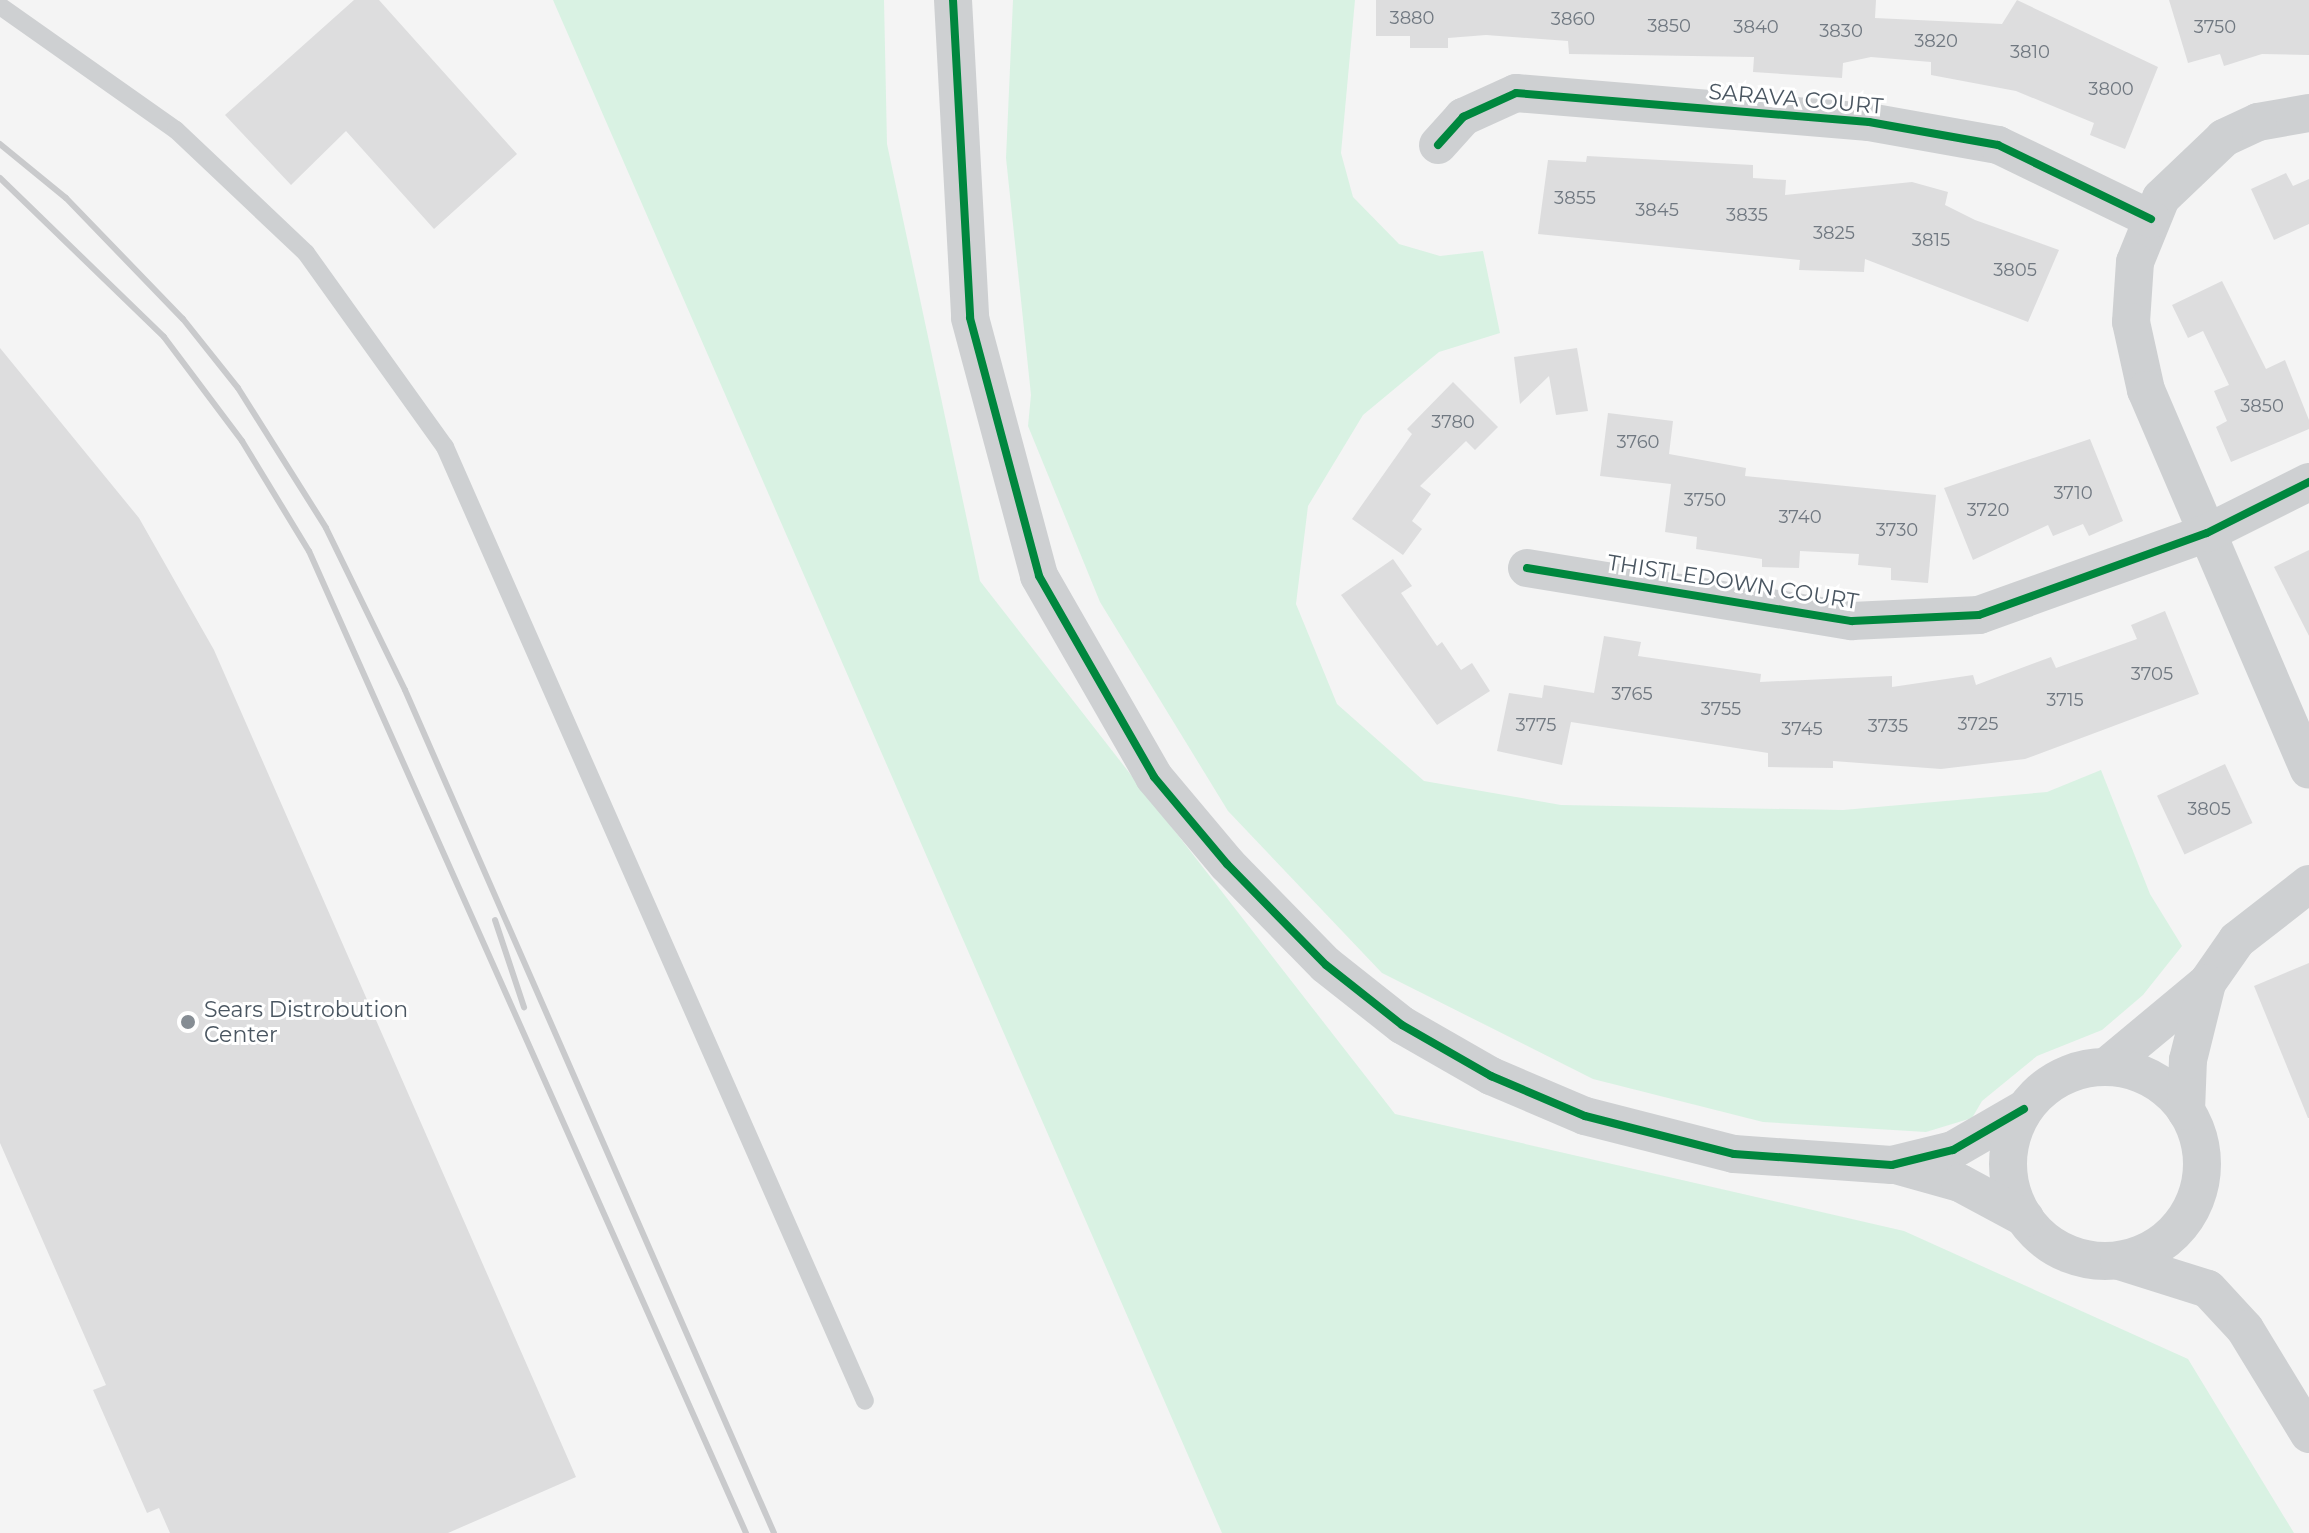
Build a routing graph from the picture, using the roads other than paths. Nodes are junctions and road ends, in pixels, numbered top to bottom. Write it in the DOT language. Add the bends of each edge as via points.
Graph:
graph roads {
  1 [pos="953,0"];
  2 [pos="0,6"];
  3 [pos="2309,113"];
  4 [pos="1438,145"];
  5 [pos="2151,219"];
  6 [pos="2309,482"];
  7 [pos="2207,533"];
  8 [pos="1527,568"];
  9 [pos="2309,770"];
  10 [pos="2309,884"];
  11 [pos="2207,983"];
  12 [pos="2107,1066"];
  13 [pos="2024,1109"];
  14 [pos="2186,1111"];
  15 [pos="1892,1165"];
  16 [pos="2194,1204"];
  17 [pos="2025,1218"];
  18 [pos="2119,1261"];
  19 [pos="2208,1289"];
  20 [pos="865,1401"];
  21 [pos="2309,1434"];
  1 -- 15 [label="street" via="970,318 998,439 1039,576 1154,777 1326,965 1402,1025 1491,1076 1669,1141 1828,1165"];
  2 -- 20 [label="lane" via="176,130 306,253 445,447"];
  3 -- 5 [label="street" via="2258,122 2224,138 2190,166"];
  4 -- 5 [label="street, SARAVA COURT" via="1463,117 1516,93 1869,122 1998,145"];
  5 -- 7 [label="street" via="2135,262 2131,322 2146,390"];
  6 -- 7 [label="street, THISTLEDOWN COURT"];
  7 -- 8 [label="street, THISTLEDOWN COURT" via="2029,601 1926,621 1852,621"];
  7 -- 9 [label="street"];
  10 -- 11 [label="street" via="2237,940"];
  11 -- 12 [label="street"];
  11 -- 14 [label="street" via="2188,1060"];
  12 -- 13 [label="street" via="2075,1071"];
  12 -- 14 [label="street" via="2152,1079"];
  13 -- 15 [label="street" via="1953,1150"];
  13 -- 17 [label="street" via="2008,1171"];
  14 -- 16 [label="street" via="2199,1141"];
  15 -- 17 [label="street" via="1960,1183"];
  16 -- 18 [label="street" via="2159,1244"];
  16 -- 19 [label="street"];
  17 -- 18 [label="street" via="2058,1249"];
  18 -- 19 [label="street"];
  19 -- 21 [label="street" via="2245,1329"];
}
